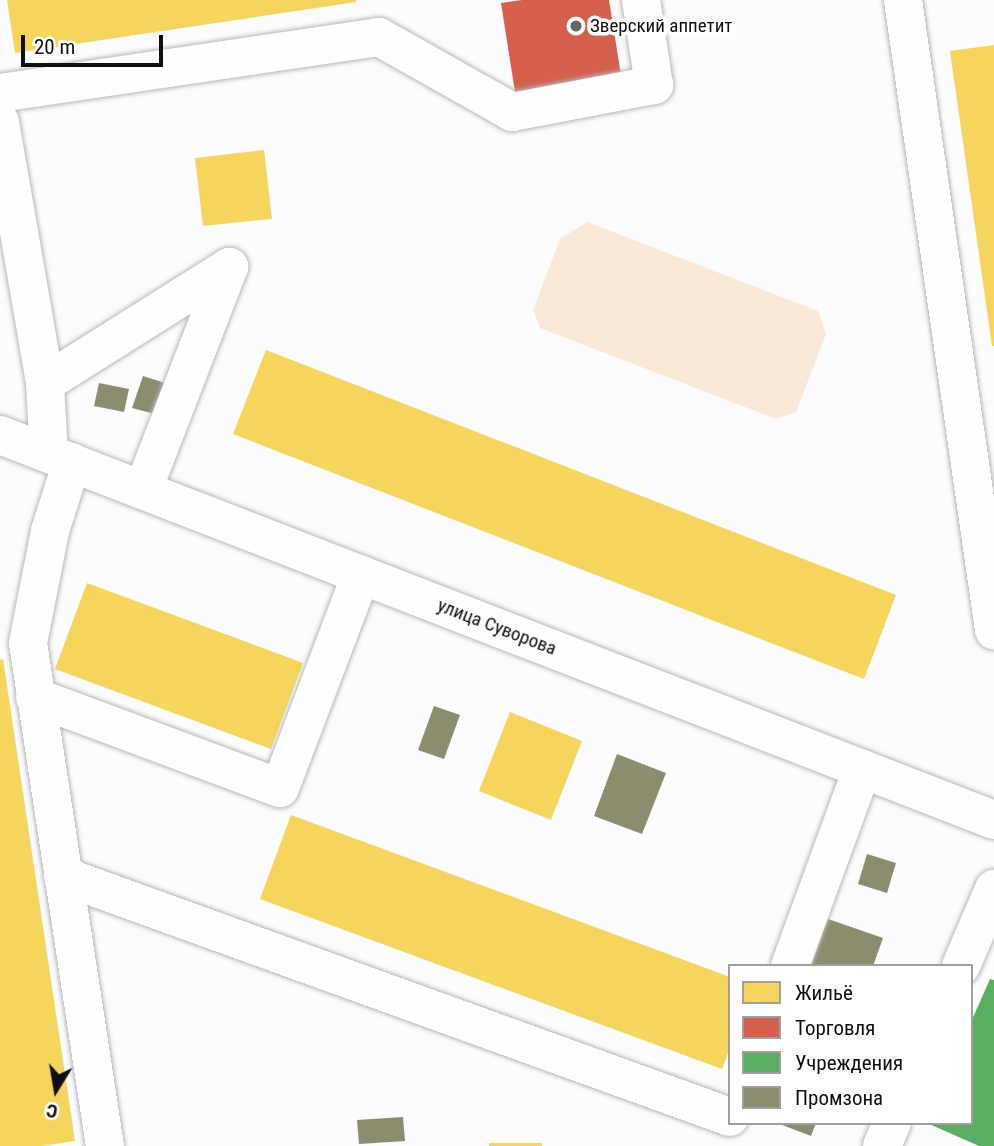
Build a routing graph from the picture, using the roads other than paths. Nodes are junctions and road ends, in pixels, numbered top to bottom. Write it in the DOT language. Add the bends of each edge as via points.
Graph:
graph roads {
  1 [pos="641,0"];
  2 [pos="903,0"];
  3 [pos="0,93"];
  4 [pos="0,122"];
  5 [pos="45,383"];
  6 [pos="0,435"];
  7 [pos="60,458"];
  8 [pos="143,490"];
  9 [pos="361,575"];
  10 [pos="994,630"];
  11 [pos="35,697"];
  12 [pos="862,769"];
  13 [pos="994,820"];
  14 [pos="63,876"];
  15 [pos="994,889"];
  16 [pos="791,964"];
  17 [pos="962,964"];
  18 [pos="728,1116"];
  19 [pos="891,1125"];
  20 [pos="105,1146"];
  21 [pos="882,1146"];
  1 -- 3 [label="street" via="654,85 512,112 379,37"];
  2 -- 10 [label="street"];
  4 -- 5 [label="street"];
  5 -- 7 [label="street"];
  5 -- 8 [label="street" via="229,267"];
  6 -- 7 [label="street, улица Суворова"];
  7 -- 8 [label="street, улица Суворова"];
  7 -- 11 [label="street" via="28,643"];
  8 -- 9 [label="street, улица Суворова"];
  9 -- 11 [label="street" via="280,789"];
  9 -- 12 [label="street, улица Суворова"];
  11 -- 14 [label="street"];
  12 -- 13 [label="street, улица Суворова"];
  12 -- 16 [label="street"];
  14 -- 18 [label="street"];
  14 -- 20 [label="street"];
  15 -- 17 [label="street"];
  19 -- 21 [label="street"];
}
